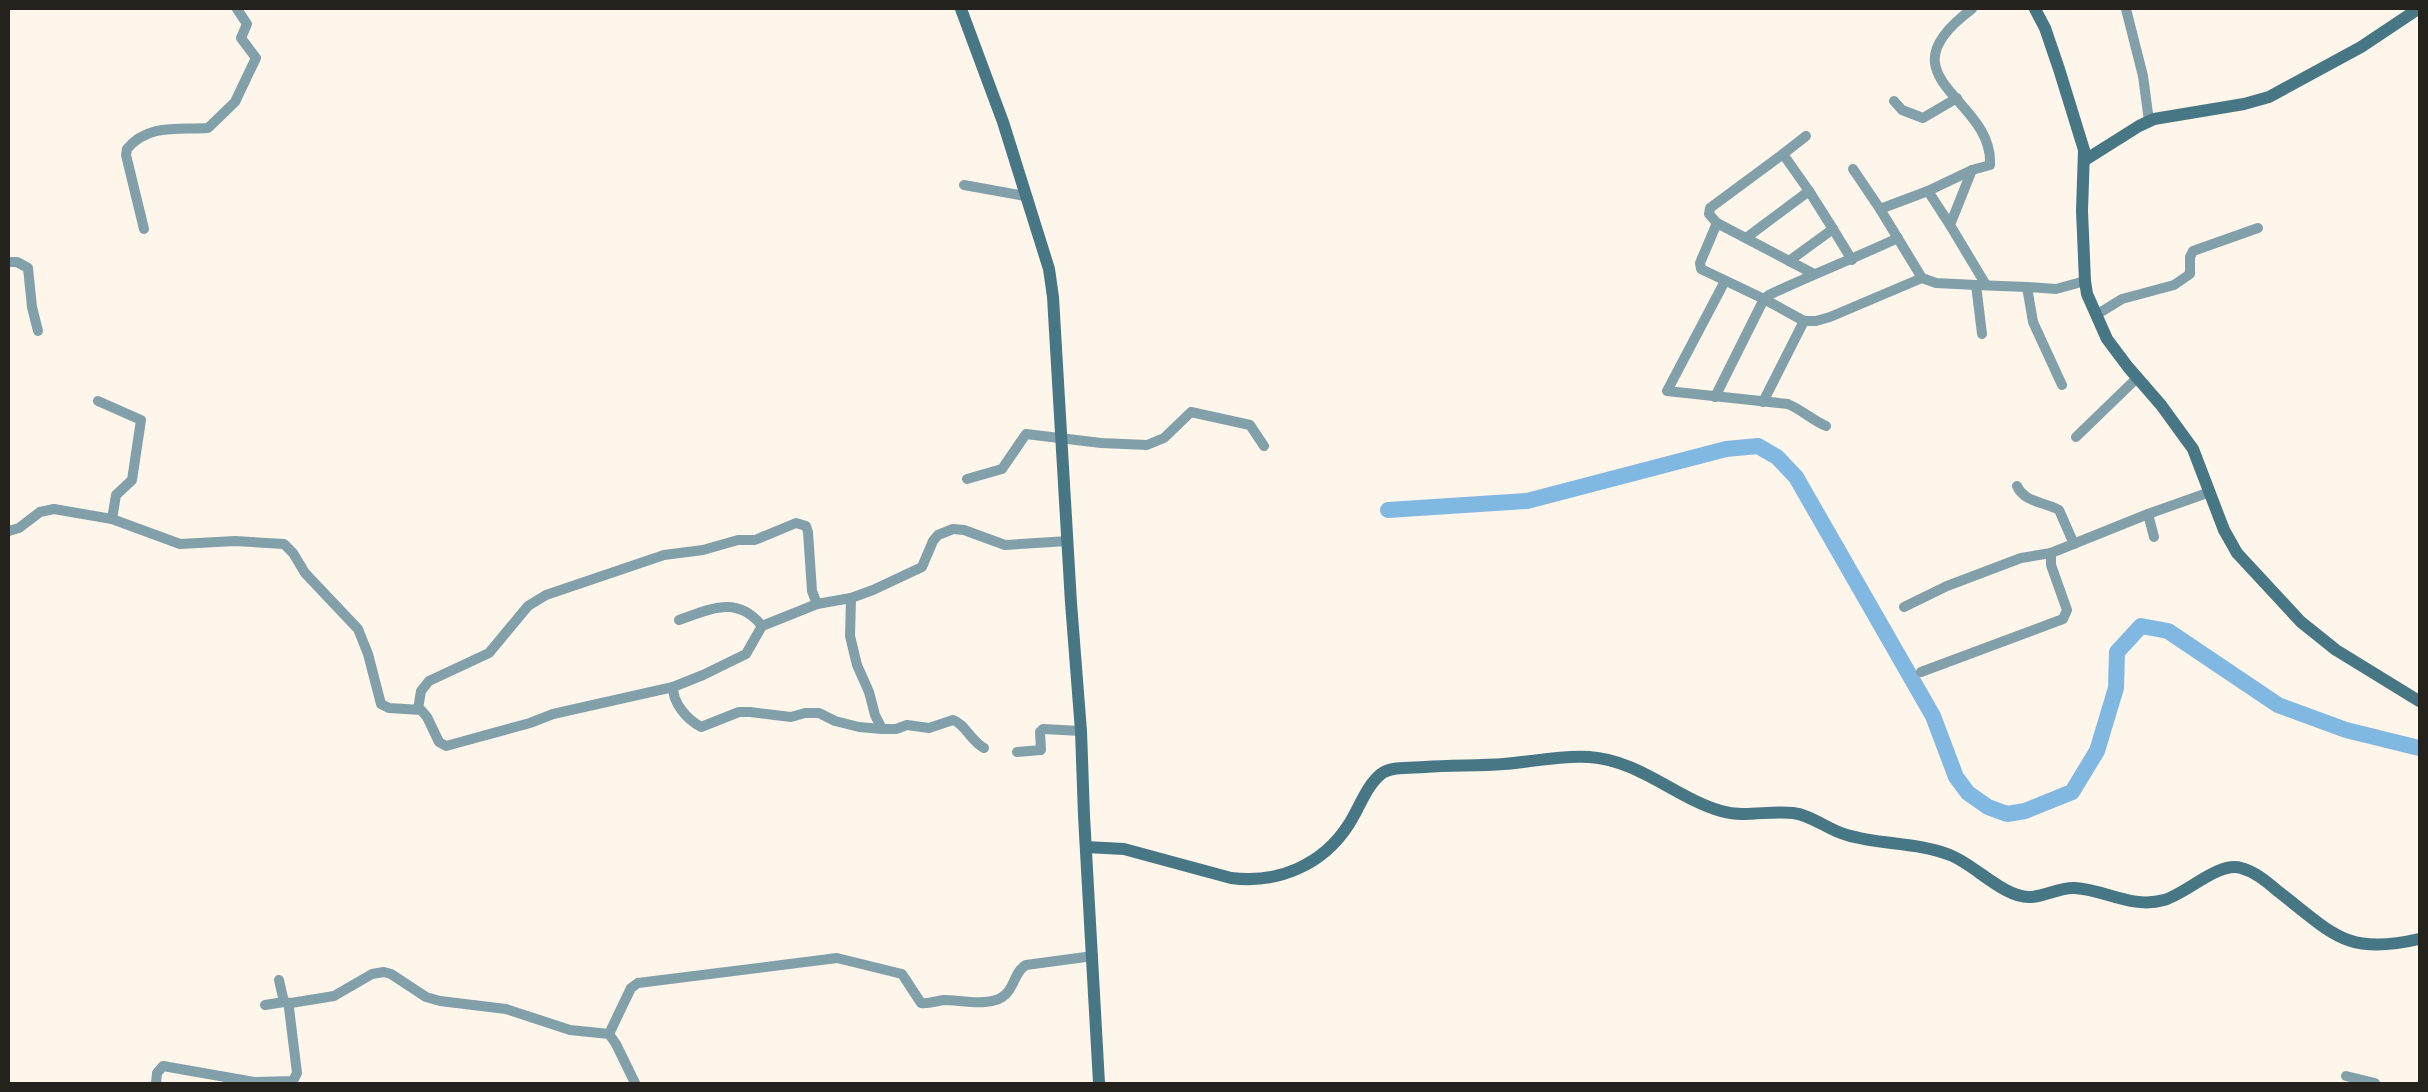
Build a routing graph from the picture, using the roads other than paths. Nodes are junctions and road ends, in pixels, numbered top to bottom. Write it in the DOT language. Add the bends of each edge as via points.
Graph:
graph roads {
  1 [pos="237,9"];
  2 [pos="961,9"];
  3 [pos="1972,9"];
  4 [pos="2035,9"];
  5 [pos="2126,9"];
  6 [pos="2418,9"];
  7 [pos="1957,98"];
  8 [pos="1894,101"];
  9 [pos="2149,121"];
  10 [pos="1806,136"];
  11 [pos="1783,154"];
  12 [pos="2085,160"];
  13 [pos="1853,169"];
  14 [pos="1972,170"];
  15 [pos="964,185"];
  16 [pos="1809,191"];
  17 [pos="1928,191"];
  18 [pos="1025,196"];
  19 [pos="1880,209"];
  20 [pos="1717,223"];
  21 [pos="1950,225"];
  22 [pos="2258,228"];
  23 [pos="144,229"];
  24 [pos="1833,229"];
  25 [pos="1746,238"];
  26 [pos="1898,238"];
  27 [pos="1852,260"];
  28 [pos="1788,261"];
  29 [pos="9,262"];
  30 [pos="1814,274"];
  31 [pos="1922,278"];
  32 [pos="1724,281"];
  33 [pos="2085,281"];
  34 [pos="1981,285"];
  35 [pos="2027,287"];
  36 [pos="1764,299"];
  37 [pos="2096,315"];
  38 [pos="1804,321"];
  39 [pos="38,331"];
  40 [pos="1982,334"];
  41 [pos="2137,378"];
  42 [pos="2062,385"];
  43 [pos="1715,397"];
  44 [pos="98,401"];
  45 [pos="1763,402"];
  46 [pos="1826,426"];
  47 [pos="2076,437"];
  48 [pos="1061,438"];
  49 [pos="1264,446"];
  50 [pos="966,479"];
  51 [pos="2017,486"];
  52 [pos="2210,492"];
  53 [pos="2148,514"];
  54 [pos="112,519"];
  55 [pos="9,532"];
  56 [pos="2154,537"];
  57 [pos="1068,541"];
  58 [pos="2074,544"];
  59 [pos="2051,553"];
  60 [pos="851,598"];
  61 [pos="817,604"];
  62 [pos="1904,606"];
  63 [pos="679,620"];
  64 [pos="762,626"];
  65 [pos="1921,672"];
  66 [pos="673,687"];
  67 [pos="2419,701"];
  68 [pos="418,708"];
  69 [pos="882,728"];
  70 [pos="1081,731"];
  71 [pos="984,748"];
  72 [pos="1017,752"];
  73 [pos="1086,847"];
  74 [pos="2419,939"];
  75 [pos="1093,956"];
  76 [pos="279,980"];
  77 [pos="287,1002"];
  78 [pos="264,1005"];
  79 [pos="609,1034"];
  80 [pos="2346,1076"];
  81 [pos="156,1083"];
  82 [pos="636,1083"];
  83 [pos="1099,1083"];
  84 [pos="2375,1083"];
  1 -- 23 [label="street" via="247,24 241,38 256,58 233,105 208,128 192,126 153,131 127,149"];
  2 -- 18 [label="street" via="1003,122"];
  3 -- 7 [label="street" via="1954,22 1934,58 1936,73"];
  4 -- 12 [label="street" via="2060,69"];
  5 -- 9 [label="street" via="2143,76"];
  6 -- 9 [label="street" via="2362,47 2269,97"];
  7 -- 8 [label="street" via="1923,118 1902,110"];
  7 -- 14 [label="street" via="1987,141 1991,154 1990,165"];
  9 -- 12 [label="street"];
  10 -- 11 [label="street"];
  11 -- 16 [label="street"];
  11 -- 20 [label="street" via="1710,208 1709,214"];
  12 -- 33 [label="street" via="2082,211"];
  13 -- 19 [label="street"];
  14 -- 17 [label="street"];
  14 -- 21 [label="street"];
  15 -- 18 [label="street"];
  16 -- 24 [label="street"];
  16 -- 25 [label="street"];
  17 -- 19 [label="street"];
  17 -- 21 [label="street"];
  18 -- 48 [label="street" via="1049,269"];
  19 -- 26 [label="street"];
  20 -- 25 [label="street"];
  20 -- 32 [label="street" via="1699,266"];
  21 -- 34 [label="street"];
  22 -- 37 [label="street" via="2193,251 2190,274 2174,284 2131,295"];
  24 -- 27 [label="street"];
  24 -- 28 [label="street"];
  25 -- 28 [label="street"];
  26 -- 27 [label="street"];
  26 -- 31 [label="street"];
  27 -- 30 [label="street"];
  28 -- 30 [label="street"];
  29 -- 39 [label="street" via="28,268"];
  30 -- 36 [label="street"];
  31 -- 34 [label="street" via="1936,283"];
  31 -- 38 [label="street" via="1830,317"];
  32 -- 36 [label="street"];
  32 -- 43 [label="street" via="1667,391"];
  33 -- 35 [label="street" via="2056,289"];
  33 -- 37 [label="street"];
  34 -- 35 [label="street"];
  34 -- 40 [label="street"];
  35 -- 42 [label="street" via="2033,322"];
  36 -- 38 [label="street"];
  36 -- 43 [label="street"];
  37 -- 41 [label="street" via="2108,339"];
  38 -- 45 [label="street"];
  41 -- 47 [label="street"];
  41 -- 52 [label="street" via="2193,449"];
  43 -- 45 [label="street"];
  44 -- 54 [label="street" via="141,420 132,480 116,495"];
  45 -- 46 [label="street" via="1788,404"];
  48 -- 49 [label="street" via="1147,445 1164,438 1191,412 1250,425"];
  48 -- 50 [label="street" via="1026,434 1002,469"];
  48 -- 57 [label="street"];
  51 -- 58 [label="street" via="2024,495 2059,510"];
  52 -- 53 [label="street"];
  52 -- 67 [label="street" via="2224,530 2237,553 2301,622 2336,650"];
  53 -- 56 [label="street"];
  53 -- 58 [label="street"];
  54 -- 55 [label="street" via="54,509 40,512"];
  54 -- 68 [label="street" via="180,544 236,541 284,544 293,552 305,573 358,629 368,654 380,704 406,711"];
  57 -- 60 [label="street" via="1005,545 953,529 938,535 933,541 922,567"];
  57 -- 70 [label="street"];
  58 -- 59 [label="street"];
  59 -- 62 [label="street" via="2021,558"];
  59 -- 65 [label="street" via="2051,566 2067,610 2063,619"];
  60 -- 61 [label="street"];
  60 -- 69 [label="street" via="850,636 857,666"];
  61 -- 64 [label="street"];
  61 -- 68 [label="street" via="812,591 808,532 802,524 796,523 755,540 738,540 703,550 664,555 546,595 528,606 489,653 429,681 422,691"];
  63 -- 64 [label="street" via="718,607 732,607 750,614"];
  64 -- 66 [label="street" via="746,654"];
  66 -- 68 [label="street" via="553,714 446,746 439,742 424,712"];
  66 -- 69 [label="street" via="678,706 701,727 739,712 750,712 791,717 819,713 859,727"];
  69 -- 71 [label="street" via="896,729 907,725 929,728 953,720"];
  70 -- 72 [label="street" via="1043,729 1040,732 1040,751"];
  70 -- 73 [label="street"];
  73 -- 74 [label="street" via="1124,849 1231,878 1269,878 1302,868 1326,851 1348,827 1377,778 1385,772 1587,756 1640,771 1725,812 1795,813 1844,835 1948,854 2022,896 2034,897 2078,888 2126,901 2151,903 2174,896 2236,866 2258,875 2332,933 2349,942 2377,945"];
  73 -- 75 [label="street"];
  75 -- 79 [label="street" via="1026,964 1002,997 971,1003 946,1000 921,1003 902,974 837,958 638,983 631,988"];
  75 -- 83 [label="street"];
  76 -- 77 [label="street"];
  77 -- 78 [label="street"];
  77 -- 79 [label="street" via="334,996 372,974 384,972 426,997 440,1001 506,1009 570,1030"];
  77 -- 81 [label="street" via="297,1073 293,1081 254,1082 163,1066 157,1073"];
  79 -- 82 [label="street"];
  80 -- 84 [label="street"];
}
